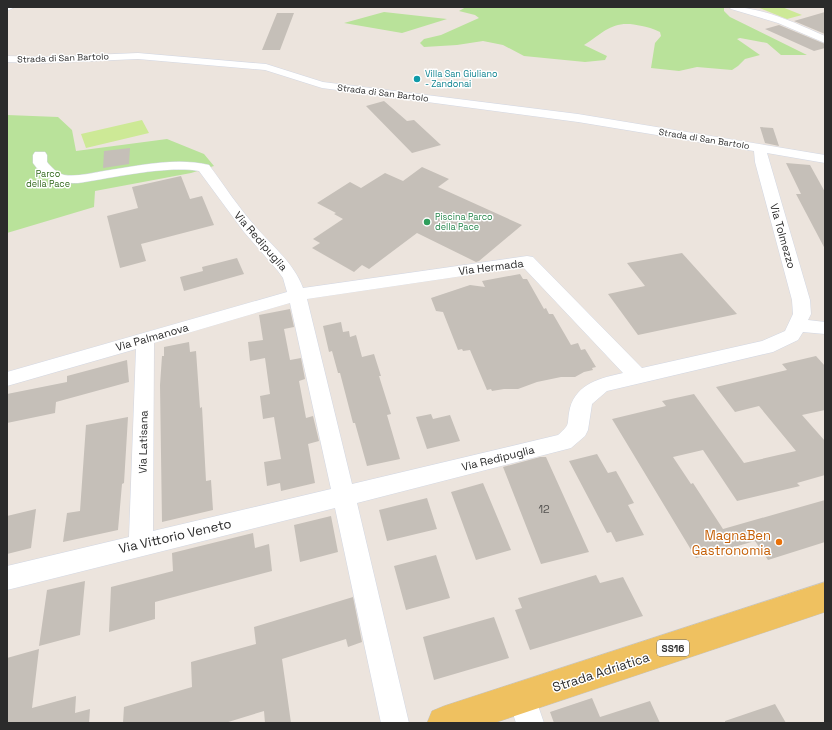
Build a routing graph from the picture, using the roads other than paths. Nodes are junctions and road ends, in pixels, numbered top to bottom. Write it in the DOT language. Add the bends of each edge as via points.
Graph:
graph roads {
  1 [pos="734,7"];
  2 [pos="825,40"];
  3 [pos="7,60"];
  4 [pos="760,148"];
  5 [pos="40,155"];
  6 [pos="825,159"];
  7 [pos="297,295"];
  8 [pos="798,325"];
  9 [pos="825,328"];
  10 [pos="145,340"];
  11 [pos="639,377"];
  12 [pos="7,379"];
  13 [pos="344,496"];
  14 [pos="141,545"];
  15 [pos="7,578"];
  16 [pos="825,597"];
  17 [pos="526,711"];
  18 [pos="395,723"];
  19 [pos="444,723"];
  1 -- 2 [label="street" via="781,21"];
  3 -- 4 [label="street, Strada di San Bartolo" via="138,56 266,68 322,86 578,118"];
  4 -- 6 [label="street, Strada di San Bartolo"];
  4 -- 8 [label="street, Via Tolmezzo" via="801,300 802,314"];
  5 -- 7 [label="street, Via Redipuglia" via="40,163 52,176 66,180 178,165 197,165 204,168 249,229 284,267 291,277"];
  7 -- 10 [label="street, Via Palmanova"];
  7 -- 11 [label="street, Via Hermada" via="527,261"];
  7 -- 13 [label="street, Via Redipuglia"];
  8 -- 9 [label="street"];
  8 -- 11 [label="street" via="792,335 766,346"];
  10 -- 12 [label="street, Via Palmanova"];
  10 -- 14 [label="street, Via Latisana"];
  11 -- 13 [label="street, Via Redipuglia" via="602,385 586,394 582,400 578,430 564,442"];
  13 -- 14 [label="street, Via Vittorio Veneto"];
  13 -- 18 [label="street, Via Redipuglia"];
  14 -- 15 [label="street, Via Vittorio Veneto"];
  16 -- 17 [label="main road, Strada Adriatica / SS16"];
  17 -- 19 [label="main road, Strada Adriatica / SS16"];
}
